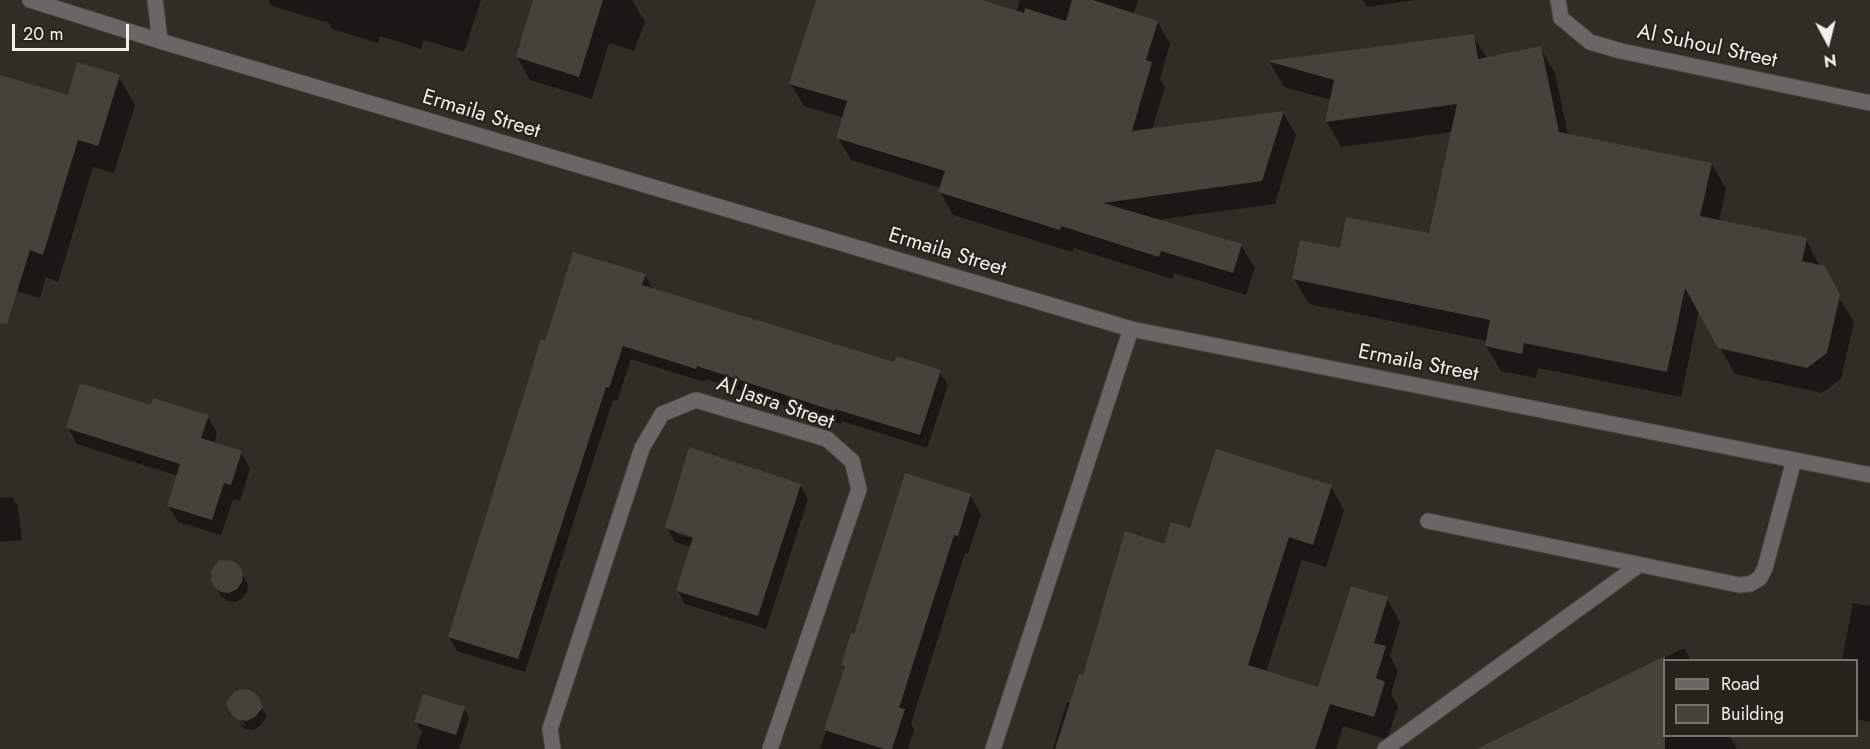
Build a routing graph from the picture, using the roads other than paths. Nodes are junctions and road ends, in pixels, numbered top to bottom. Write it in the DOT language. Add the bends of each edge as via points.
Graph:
graph roads {
  1 [pos="30,0"];
  2 [pos="155,0"];
  3 [pos="1558,0"];
  4 [pos="160,41"];
  5 [pos="1870,103"];
  6 [pos="1131,329"];
  7 [pos="1794,460"];
  8 [pos="1870,475"];
  9 [pos="1428,521"];
  10 [pos="1639,565"];
  11 [pos="553,749"];
  12 [pos="770,749"];
  13 [pos="993,749"];
  14 [pos="1385,749"];
  1 -- 4 [label="street, Ermaila Street"];
  2 -- 4 [label="street"];
  3 -- 5 [label="street, Al Suhoul Street" via="1561,18 1590,42"];
  4 -- 6 [label="street, Ermaila Street"];
  6 -- 7 [label="street, Ermaila Street"];
  6 -- 13 [label="street"];
  7 -- 8 [label="street, Ermaila Street"];
  7 -- 10 [label="street" via="1760,578 1738,585"];
  9 -- 10 [label="street"];
  10 -- 14 [label="street"];
  11 -- 12 [label="street, Al Jasra Street" via="550,729 642,448 662,414 696,400 827,439 852,460 859,489"];
}
